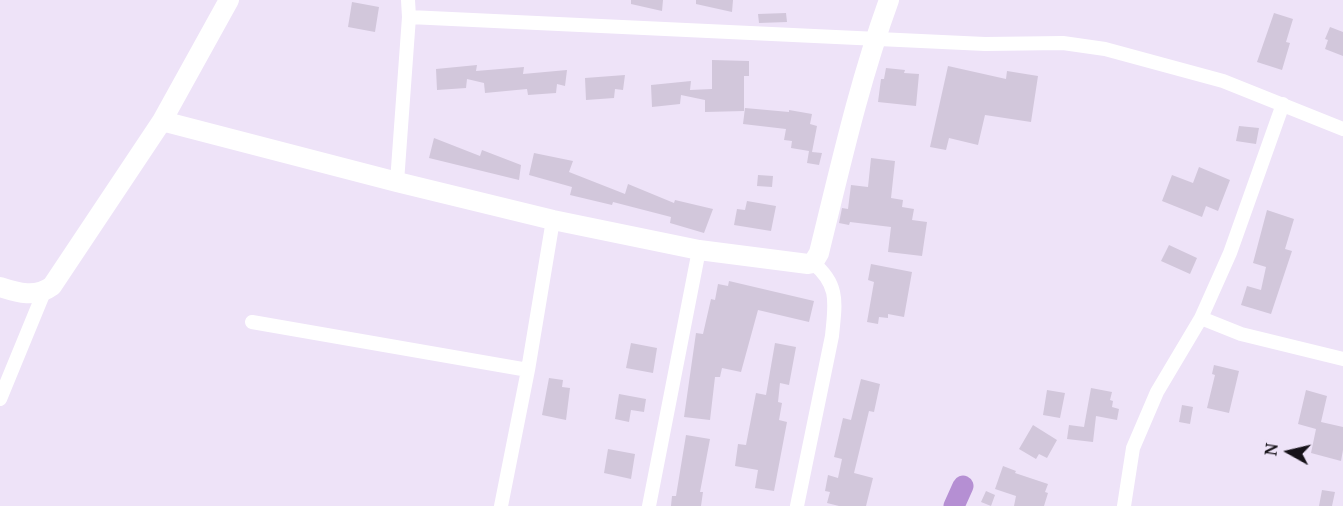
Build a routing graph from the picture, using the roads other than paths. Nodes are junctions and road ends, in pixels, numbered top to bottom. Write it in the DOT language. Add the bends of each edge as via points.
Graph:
graph roads {
  1 [pos="229,0"];
  2 [pos="408,0"];
  3 [pos="890,0"];
  4 [pos="410,17"];
  5 [pos="875,39"];
  6 [pos="1283,104"];
  7 [pos="162,121"];
  8 [pos="1343,129"];
  9 [pos="397,182"];
  10 [pos="554,220"];
  11 [pos="699,250"];
  12 [pos="813,263"];
  13 [pos="0,287"];
  14 [pos="44,292"];
  15 [pos="1202,318"];
  16 [pos="252,322"];
  17 [pos="1343,359"];
  18 [pos="528,370"];
  19 [pos="0,399"];
  20 [pos="501,506"];
  21 [pos="649,506"];
  22 [pos="797,506"];
  23 [pos="1124,506"];
  1 -- 7 [label="street"];
  2 -- 4 [label="street"];
  3 -- 5 [label="street"];
  4 -- 5 [label="street"];
  4 -- 9 [label="street"];
  5 -- 6 [label="street" via="1063,44 1105,50 1223,81"];
  5 -- 12 [label="street" via="819,253"];
  6 -- 8 [label="street"];
  6 -- 15 [label="street" via="1230,253"];
  7 -- 9 [label="street"];
  7 -- 14 [label="street" via="64,270"];
  9 -- 10 [label="street"];
  10 -- 11 [label="street"];
  10 -- 18 [label="street"];
  11 -- 12 [label="street"];
  11 -- 21 [label="street"];
  12 -- 22 [label="street" via="826,273 833,286 834,316"];
  13 -- 14 [label="street" via="28,294"];
  14 -- 19 [label="street"];
  15 -- 17 [label="street" via="1241,334"];
  15 -- 23 [label="street" via="1157,392 1133,448"];
  16 -- 18 [label="street"];
  18 -- 20 [label="street"];
}
